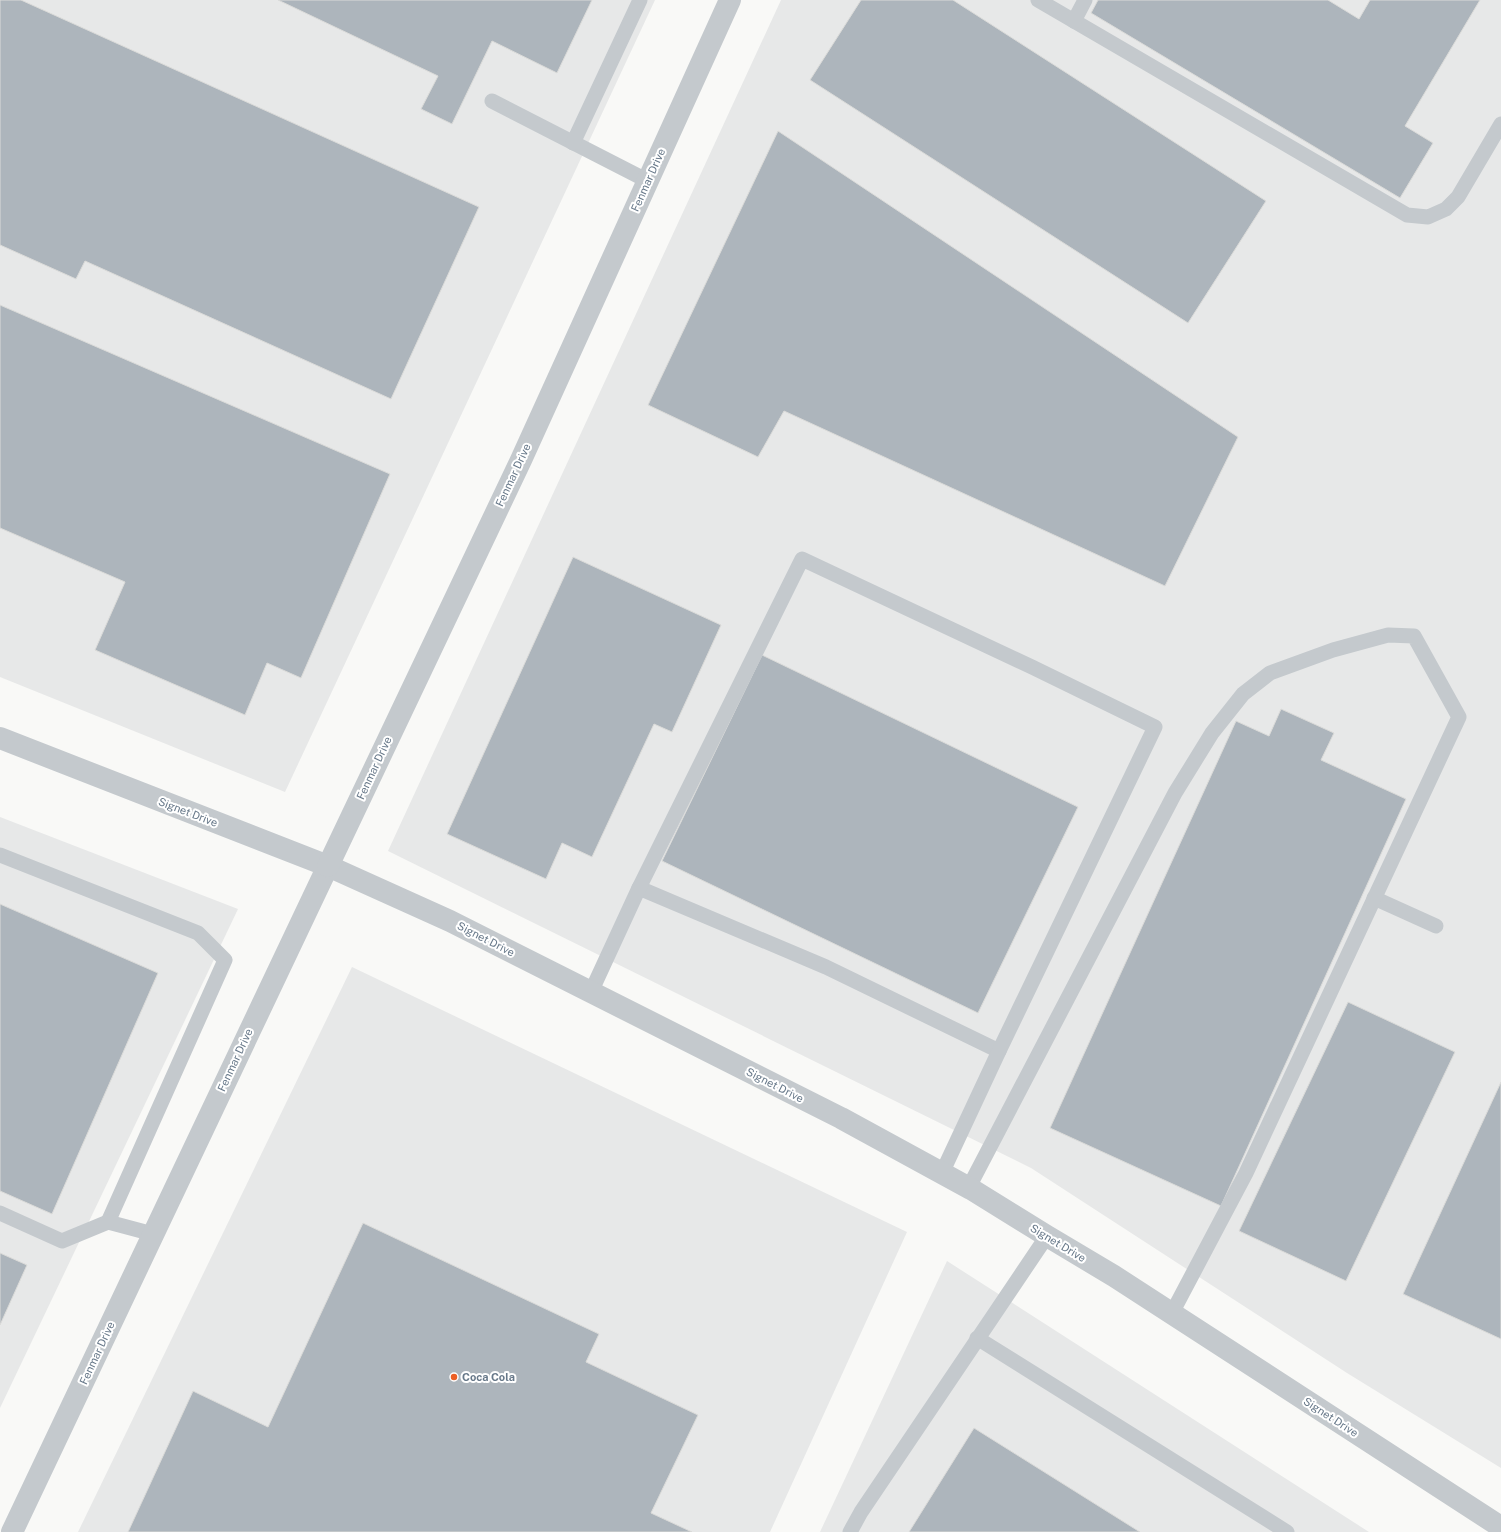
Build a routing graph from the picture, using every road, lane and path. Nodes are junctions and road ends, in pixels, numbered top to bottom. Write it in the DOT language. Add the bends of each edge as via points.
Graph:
graph roads {
  1 [pos="640,0"];
  2 [pos="730,0"];
  3 [pos="1038,0"];
  4 [pos="1085,0"];
  5 [pos="1074,21"];
  6 [pos="492,101"];
  7 [pos="1501,124"];
  8 [pos="573,143"];
  9 [pos="648,181"];
  10 [pos="0,738"];
  11 [pos="0,855"];
  12 [pos="328,866"];
  13 [pos="639,888"];
  14 [pos="1374,898"];
  15 [pos="1436,926"];
  16 [pos="591,992"];
  17 [pos="999,1051"];
  18 [pos="942,1173"];
  19 [pos="969,1187"];
  20 [pos="0,1213"];
  21 [pos="108,1222"];
  22 [pos="153,1234"];
  23 [pos="1047,1236"];
  24 [pos="1172,1313"];
  25 [pos="977,1338"];
  26 [pos="1501,1527"];
  27 [pos="12,1532"];
  28 [pos="850,1532"];
  29 [pos="1287,1532"];
  1 -- 8 [label="lane"];
  2 -- 9 [label="street, Fenmar Drive"];
  3 -- 5 [label="lane"];
  4 -- 5 [label="lane"];
  5 -- 7 [label="lane" via="1407,214 1428,217 1446,209 1458,198"];
  6 -- 8 [label="lane"];
  8 -- 9 [label="lane"];
  9 -- 12 [label="street, Fenmar Drive" via="521,460"];
  10 -- 12 [label="street, Signet Drive"];
  11 -- 21 [label="lane" via="198,933 225,960"];
  12 -- 16 [label="street, Signet Drive" via="450,921"];
  12 -- 22 [label="street, Fenmar Drive"];
  13 -- 16 [label="lane"];
  13 -- 17 [label="lane" via="826,967"];
  13 -- 17 [label="lane" via="802,559 1155,727"];
  14 -- 15 [label="lane"];
  14 -- 19 [label="lane" via="1459,717 1414,636 1388,635 1333,650 1270,673 1243,694 1228,712 1175,793"];
  14 -- 24 [label="lane" via="1246,1173"];
  16 -- 18 [label="street, Signet Drive" via="841,1118"];
  17 -- 18 [label="lane"];
  18 -- 19 [label="street, Signet Drive"];
  19 -- 23 [label="street, Signet Drive"];
  20 -- 21 [label="lane" via="62,1241"];
  21 -- 22 [label="lane"];
  22 -- 27 [label="street, Fenmar Drive"];
  23 -- 24 [label="street, Signet Drive"];
  23 -- 25 [label="lane"];
  24 -- 26 [label="street, Signet Drive"];
  25 -- 28 [label="lane"];
  25 -- 29 [label="lane"];
}
